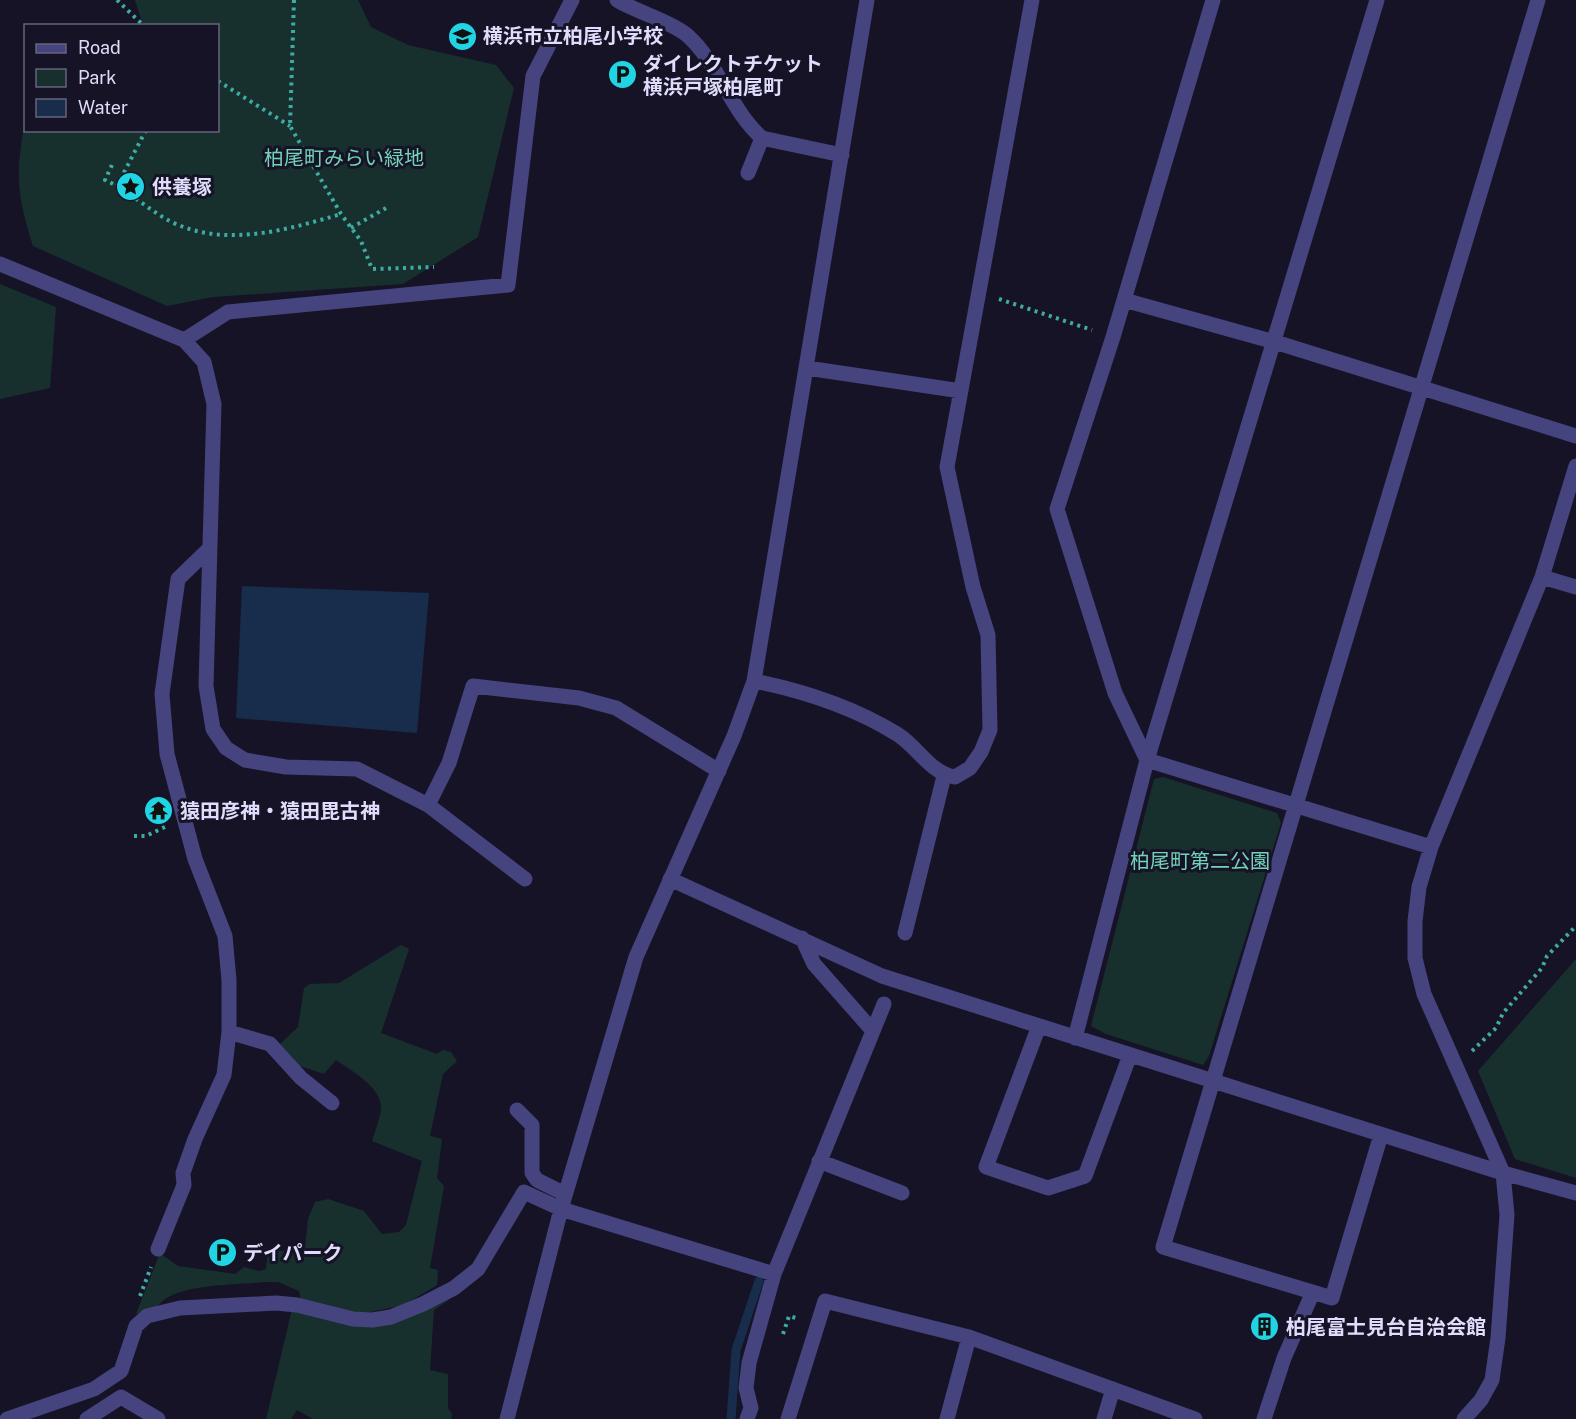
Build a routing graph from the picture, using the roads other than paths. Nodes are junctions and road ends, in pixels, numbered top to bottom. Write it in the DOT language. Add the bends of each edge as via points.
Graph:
graph roads {
  1 [pos="572,0"];
  2 [pos="617,0"];
  3 [pos="867,0"];
  4 [pos="1032,0"];
  5 [pos="1213,0"];
  6 [pos="1377,0"];
  7 [pos="1538,0"];
  8 [pos="762,138"];
  9 [pos="842,155"];
  10 [pos="748,173"];
  11 [pos="0,264"];
  12 [pos="1124,300"];
  13 [pos="184,340"];
  14 [pos="1275,342"];
  15 [pos="807,368"];
  16 [pos="1420,386"];
  17 [pos="961,391"];
  18 [pos="1576,436"];
  19 [pos="1576,466"];
  20 [pos="210,548"];
  21 [pos="1542,577"];
  22 [pos="1576,587"];
  23 [pos="754,681"];
  24 [pos="1147,760"];
  25 [pos="719,771"];
  26 [pos="944,776"];
  27 [pos="428,805"];
  28 [pos="1295,807"];
  29 [pos="1431,847"];
  30 [pos="525,879"];
  31 [pos="670,879"];
  32 [pos="904,933"];
  33 [pos="802,938"];
  34 [pos="884,1004"];
  35 [pos="1039,1026"];
  36 [pos="873,1031"];
  37 [pos="229,1032"];
  38 [pos="1075,1038"];
  39 [pos="1130,1054"];
  40 [pos="1214,1082"];
  41 [pos="332,1103"];
  42 [pos="517,1110"];
  43 [pos="1381,1135"];
  44 [pos="819,1161"];
  45 [pos="1503,1173"];
  46 [pos="902,1193"];
  47 [pos="1576,1193"];
  48 [pos="565,1194"];
  49 [pos="561,1209"];
  50 [pos="158,1249"];
  51 [pos="774,1274"];
  52 [pos="1313,1292"];
  53 [pos="969,1336"];
  54 [pos="121,1371"];
  55 [pos="1113,1389"];
  56 [pos="122,1397"];
  57 [pos="7,1419"];
  58 [pos="87,1419"];
  59 [pos="158,1419"];
  60 [pos="507,1419"];
  61 [pos="747,1419"];
  62 [pos="788,1419"];
  63 [pos="947,1419"];
  64 [pos="1104,1419"];
  65 [pos="1196,1419"];
  66 [pos="1264,1419"];
  67 [pos="1464,1419"];
  1 -- 13 [label="street" via="533,76 508,285 228,312"];
  2 -- 8 [label="street" via="687,35"];
  3 -- 9 [label="street"];
  4 -- 17 [label="street"];
  5 -- 12 [label="street"];
  6 -- 14 [label="street"];
  7 -- 16 [label="street"];
  8 -- 9 [label="street"];
  8 -- 10 [label="street"];
  9 -- 15 [label="street"];
  11 -- 13 [label="street"];
  12 -- 14 [label="street"];
  12 -- 24 [label="street" via="1057,509 1115,693"];
  13 -- 20 [label="street" via="204,362 214,404"];
  14 -- 16 [label="street"];
  14 -- 24 [label="street"];
  15 -- 17 [label="street"];
  15 -- 23 [label="street"];
  16 -- 18 [label="street"];
  16 -- 28 [label="street"];
  17 -- 26 [label="street" via="947,467 973,587 988,635 990,730 970,768 955,777"];
  19 -- 21 [label="street"];
  20 -- 27 [label="street" via="206,686 213,729 226,748 245,760 357,770"];
  20 -- 37 [label="street" via="178,579 162,694 167,754 195,858 225,936"];
  21 -- 22 [label="street"];
  21 -- 29 [label="street"];
  23 -- 25 [label="street"];
  23 -- 26 [label="street" via="816,696 898,734"];
  24 -- 28 [label="street"];
  24 -- 38 [label="street"];
  25 -- 27 [label="street" via="616,708 579,698 473,686 449,763"];
  25 -- 31 [label="street"];
  26 -- 32 [label="street"];
  27 -- 30 [label="street"];
  28 -- 29 [label="street"];
  28 -- 40 [label="street"];
  29 -- 45 [label="street" via="1419,887 1415,958 1424,994"];
  31 -- 33 [label="street"];
  31 -- 48 [label="street" via="636,957"];
  33 -- 35 [label="street"];
  33 -- 36 [label="street" via="814,964"];
  34 -- 36 [label="street"];
  35 -- 38 [label="street"];
  35 -- 39 [label="street" via="986,1167 1048,1188 1085,1176"];
  36 -- 44 [label="street"];
  37 -- 41 [label="street" via="270,1044 301,1078"];
  37 -- 50 [label="street" via="224,1074 195,1139 183,1173 184,1185"];
  38 -- 39 [label="street"];
  39 -- 40 [label="street"];
  40 -- 43 [label="street"];
  40 -- 52 [label="street" via="1163,1248"];
  42 -- 48 [label="street" via="532,1125 532,1173 537,1180"];
  43 -- 45 [label="street"];
  43 -- 52 [label="street" via="1332,1298"];
  44 -- 46 [label="street"];
  44 -- 51 [label="street"];
  45 -- 47 [label="street"];
  45 -- 67 [label="street" via="1507,1215 1492,1380"];
  48 -- 49 [label="street"];
  49 -- 51 [label="street"];
  49 -- 54 [label="street" via="524,1192 473,1273 454,1288 391,1317 353,1319 276,1303 180,1308 141,1321"];
  49 -- 60 [label="street"];
  51 -- 61 [label="street" via="749,1363"];
  52 -- 66 [label="street" via="1284,1358"];
  53 -- 55 [label="street"];
  53 -- 62 [label="street" via="825,1301"];
  53 -- 63 [label="street"];
  54 -- 56 [label="street"];
  54 -- 57 [label="street" via="94,1389"];
  55 -- 64 [label="street"];
  55 -- 65 [label="street"];
  56 -- 58 [label="street"];
  56 -- 59 [label="street"];
}
